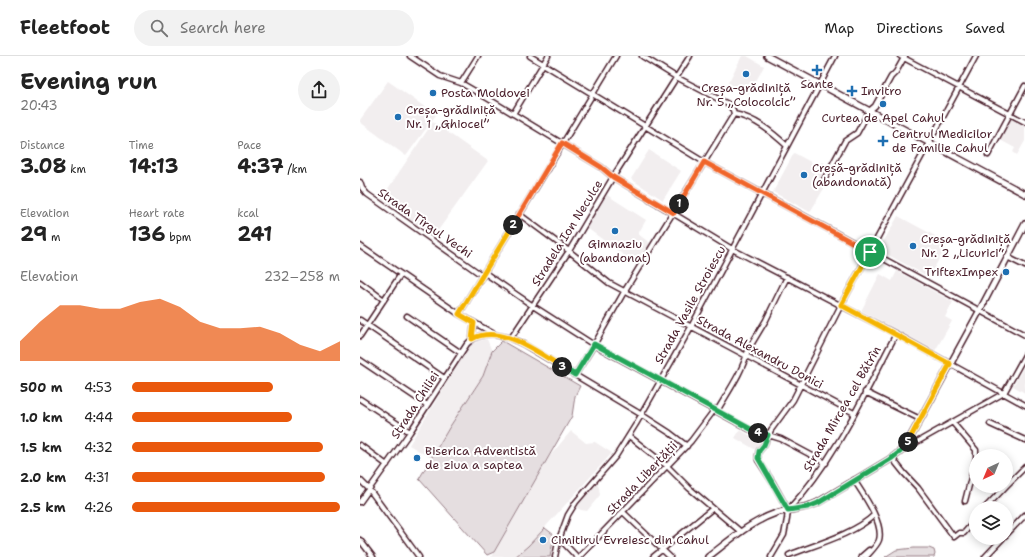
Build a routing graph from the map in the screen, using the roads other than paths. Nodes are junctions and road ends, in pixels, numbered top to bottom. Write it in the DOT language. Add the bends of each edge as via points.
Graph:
graph roads {
  1 [pos="410,56"];
  2 [pos="478,56"];
  3 [pos="530,56"];
  4 [pos="548,56"];
  5 [pos="616,56"];
  6 [pos="642,56"];
  7 [pos="690,56"];
  8 [pos="767,56"];
  9 [pos="835,56"];
  10 [pos="976,56"];
  11 [pos="903,57"];
  12 [pos="543,64"];
  13 [pos="676,77"];
  14 [pos="461,83"];
  15 [pos="820,84"];
  16 [pos="1025,86"];
  17 [pos="959,88"];
  18 [pos="593,94"];
  19 [pos="869,110"];
  20 [pos="513,114"];
  21 [pos="734,114"];
  22 [pos="1010,114"];
  23 [pos="1025,122"];
  24 [pos="645,126"];
  25 [pos="930,142"];
  26 [pos="562,143"];
  27 [pos="787,146"];
  28 [pos="988,155"];
  29 [pos="704,162"];
  30 [pos="613,177"];
  31 [pos="824,180"];
  32 [pos="360,182"];
  33 [pos="762,193"];
  34 [pos="1025,194"];
  35 [pos="674,213"];
  36 [pos="519,214"];
  37 [pos="1025,224"];
  38 [pos="360,246"];
  39 [pos="732,249"];
  40 [pos="570,251"];
  41 [pos="870,252"];
  42 [pos="1007,257"];
  43 [pos="1025,266"];
  44 [pos="401,274"];
  45 [pos="484,274"];
  46 [pos="787,277"];
  47 [pos="360,282"];
  48 [pos="624,292"];
  49 [pos="384,300"];
  50 [pos="841,305"];
  51 [pos="533,306"];
  52 [pos="980,310"];
  53 [pos="459,314"];
  54 [pos="408,316"];
  55 [pos="360,320"];
  56 [pos="474,323"];
  57 [pos="367,325"];
  58 [pos="690,327"];
  59 [pos="496,334"];
  60 [pos="896,334"];
  61 [pos="1025,334"];
  62 [pos="360,336"];
  63 [pos="511,338"];
  64 [pos="472,339"];
  65 [pos="594,344"];
  66 [pos="461,353"];
  67 [pos="1025,355"];
  68 [pos="747,356"];
  69 [pos="360,360"];
  70 [pos="950,364"];
  71 [pos="575,375"];
  72 [pos="444,378"];
  73 [pos="661,380"];
  74 [pos="801,385"];
  75 [pos="865,392"];
  76 [pos="1004,393"];
  77 [pos="360,399"];
  78 [pos="1025,405"];
  79 [pos="427,406"];
  80 [pos="716,410"];
  81 [pos="854,413"];
  82 [pos="642,414"];
  83 [pos="920,418"];
  84 [pos="953,423"];
  85 [pos="990,424"];
  86 [pos="410,432"];
  87 [pos="768,435"];
  88 [pos="629,436"];
  89 [pos="1025,440"];
  90 [pos="360,445"];
  91 [pos="686,446"];
  92 [pos="975,449"];
  93 [pos="901,451"];
  94 [pos="892,458"];
  95 [pos="826,463"];
  96 [pos="387,465"];
  97 [pos="667,466"];
  98 [pos="1025,467"];
  99 [pos="1013,479"];
  100 [pos="360,480"];
  101 [pos="854,480"];
  102 [pos="969,485"];
  103 [pos="369,489"];
  104 [pos="999,493"];
  105 [pos="965,501"];
  106 [pos="992,501"];
  107 [pos="360,502"];
  108 [pos="712,509"];
  109 [pos="788,510"];
  110 [pos="623,512"];
  111 [pos="874,515"];
  112 [pos="1025,515"];
  113 [pos="969,527"];
  114 [pos="1013,528"];
  115 [pos="741,532"];
  116 [pos="559,538"];
  117 [pos="360,540"];
  118 [pos="996,545"];
  119 [pos="873,548"];
  120 [pos="662,549"];
  121 [pos="789,555"];
  122 [pos="373,557"];
  123 [pos="418,557"];
  124 [pos="555,557"];
  125 [pos="578,557"];
  126 [pos="653,557"];
  127 [pos="670,557"];
  128 [pos="708,557"];
  129 [pos="771,557"];
  130 [pos="861,557"];
  131 [pos="866,557"];
  132 [pos="985,557"];
  1 -- 14 [label="street" via="440,76"];
  2 -- 14 [label="street"];
  3 -- 12 [label="street"];
  4 -- 12 [label="street"];
  5 -- 18 [label="street"];
  6 -- 13 [label="street"];
  7 -- 13 [label="street, Stradela Ion Neculce"];
  8 -- 15 [label="main road"];
  9 -- 15 [label="street, Strada Vasile Stroiescu"];
  10 -- 17 [label="street"];
  11 -- 17 [label="street"];
  11 -- 19 [label="street" via="875,106"];
  12 -- 18 [label="street"];
  12 -- 20 [label="street"];
  13 -- 21 [label="street" via="728,104"];
  13 -- 24 [label="street, Stradela Ion Neculce"];
  14 -- 20 [label="street"];
  15 -- 19 [label="main road"];
  15 -- 27 [label="street, Strada Vasile Stroiescu"];
  16 -- 22 [label="street"];
  17 -- 22 [label="street"];
  17 -- 25 [label="street"];
  18 -- 24 [label="street"];
  18 -- 26 [label="street"];
  19 -- 25 [label="main road"];
  19 -- 31 [label="street" via="857,134 845,141"];
  20 -- 26 [label="street"];
  21 -- 27 [label="street" via="751,120"];
  21 -- 29 [label="street"];
  22 -- 23 [label="street"];
  22 -- 28 [label="street"];
  24 -- 29 [label="street"];
  24 -- 30 [label="street, Stradela Ion Neculce"];
  25 -- 34 [label="main road"];
  25 -- 41 [label="street"];
  26 -- 30 [label="street"];
  26 -- 36 [label="street"];
  27 -- 33 [label="street, Strada Vasile Stroiescu"];
  29 -- 33 [label="street"];
  29 -- 35 [label="street"];
  30 -- 35 [label="street"];
  30 -- 40 [label="street, Stradela Ion Neculce"];
  32 -- 45 [label="street, Strada Tîrgul Vechi" via="367,194"];
  33 -- 39 [label="street, Strada Vasile Stroiescu"];
  33 -- 41 [label="street"];
  35 -- 39 [label="street"];
  35 -- 48 [label="street"];
  36 -- 40 [label="street, Strada Alexandru Donici"];
  36 -- 45 [label="street"];
  37 -- 42 [label="main road"];
  38 -- 44 [label="street"];
  39 -- 46 [label="street"];
  39 -- 58 [label="street, Strada Vasile Stroiescu"];
  40 -- 48 [label="street, Strada Alexandru Donici"];
  40 -- 51 [label="street, Stradela Ion Neculce"];
  41 -- 50 [label="street"];
  41 -- 52 [label="street"];
  42 -- 43 [label="street"];
  42 -- 52 [label="main road"];
  44 -- 49 [label="street"];
  44 -- 53 [label="street"];
  45 -- 51 [label="street, Strada Tîrgul Vechi"];
  45 -- 53 [label="street"];
  46 -- 50 [label="street"];
  46 -- 68 [label="street, Strada Libertății"];
  47 -- 49 [label="street"];
  48 -- 58 [label="street, Strada Alexandru Donici"];
  48 -- 65 [label="street"];
  49 -- 57 [label="street"];
  50 -- 60 [label="street"];
  50 -- 74 [label="street"];
  51 -- 63 [label="street, Stradela Ion Neculce"];
  51 -- 65 [label="street, Strada Tîrgul Vechi"];
  52 -- 61 [label="street"];
  52 -- 70 [label="main road"];
  53 -- 56 [label="street"];
  54 -- 66 [label="street"];
  55 -- 57 [label="street"];
  56 -- 59 [label="street"];
  56 -- 64 [label="street"];
  57 -- 62 [label="street"];
  57 -- 72 [label="street"];
  58 -- 68 [label="street, Strada Alexandru Donici"];
  58 -- 73 [label="street, Strada Vasile Stroiescu"];
  59 -- 63 [label="street"];
  59 -- 64 [label="street"];
  60 -- 70 [label="street"];
  60 -- 75 [label="street, Strada Mircea cel Bătrîn"];
  63 -- 71 [label="street"];
  64 -- 66 [label="street, Strada Chiliei"];
  65 -- 71 [label="street"];
  65 -- 73 [label="street, Strada Tîrgul Vechi"];
  66 -- 72 [label="street, Strada Chiliei"];
  67 -- 76 [label="street"];
  68 -- 74 [label="street, Strada Alexandru Donici"];
  68 -- 80 [label="street, Strada Libertății"];
  69 -- 79 [label="street"];
  70 -- 76 [label="street"];
  70 -- 83 [label="main road"];
  71 -- 82 [label="street"];
  72 -- 79 [label="street, Strada Chiliei"];
  73 -- 80 [label="street, Strada Tîrgul Vechi"];
  73 -- 82 [label="street, Strada Vasile Stroiescu"];
  74 -- 81 [label="street, Strada Alexandru Donici"];
  74 -- 87 [label="street"];
  75 -- 81 [label="street, Strada Mircea cel Bătrîn"];
  75 -- 83 [label="street"];
  76 -- 78 [label="street"];
  76 -- 84 [label="street"];
  77 -- 86 [label="street"];
  79 -- 86 [label="street, Strada Chiliei"];
  80 -- 87 [label="street, Strada Tîrgul Vechi" via="756,432"];
  80 -- 91 [label="street, Strada Libertății"];
  81 -- 95 [label="street, Strada Mircea cel Bătrîn"];
  82 -- 88 [label="street, Strada Vasile Stroiescu"];
  82 -- 91 [label="street"];
  83 -- 93 [label="main road"];
  84 -- 92 [label="street"];
  84 -- 93 [label="street"];
  85 -- 89 [label="street"];
  86 -- 96 [label="street, Strada Chiliei"];
  87 -- 95 [label="street, Strada Tîrgul Vechi" via="781,439"];
  87 -- 109 [label="street" via="758,458"];
  88 -- 97 [label="street"];
  88 -- 116 [label="street, Strada Vasile Stroiescu" via="605,471 576,502"];
  90 -- 96 [label="street"];
  91 -- 97 [label="street, Strada Libertății"];
  93 -- 94 [label="main road"];
  94 -- 101 [label="main road"];
  94 -- 113 [label="street" via="954,537 964,533"];
  95 -- 109 [label="street, Strada Mircea cel Bătrîn"];
  96 -- 103 [label="street, Strada Chiliei"];
  97 -- 108 [label="street"];
  97 -- 110 [label="street, Strada Libertății"];
  98 -- 99 [label="street"];
  100 -- 103 [label="street"];
  101 -- 109 [label="main road" via="813,505"];
  101 -- 111 [label="street"];
  102 -- 105 [label="street"];
  103 -- 107 [label="street, Strada Chiliei"];
  103 -- 123 [label="street"];
  104 -- 106 [label="street"];
  108 -- 115 [label="street"];
  108 -- 120 [label="street"];
  109 -- 115 [label="main road" via="767,517"];
  109 -- 129 [label="street" via="784,535"];
  110 -- 120 [label="street"];
  110 -- 125 [label="street, Strada Libertății"];
  111 -- 119 [label="street" via="880,535"];
  111 -- 121 [label="street" via="850,531"];
  112 -- 114 [label="street"];
  115 -- 128 [label="main road"];
  116 -- 124 [label="street, Strada Vasile Stroiescu"];
  116 -- 125 [label="street"];
  117 -- 122 [label="street"];
  118 -- 132 [label="street"];
  119 -- 130 [label="street"];
  119 -- 131 [label="street"];
  120 -- 126 [label="street"];
  120 -- 127 [label="street"];
}
